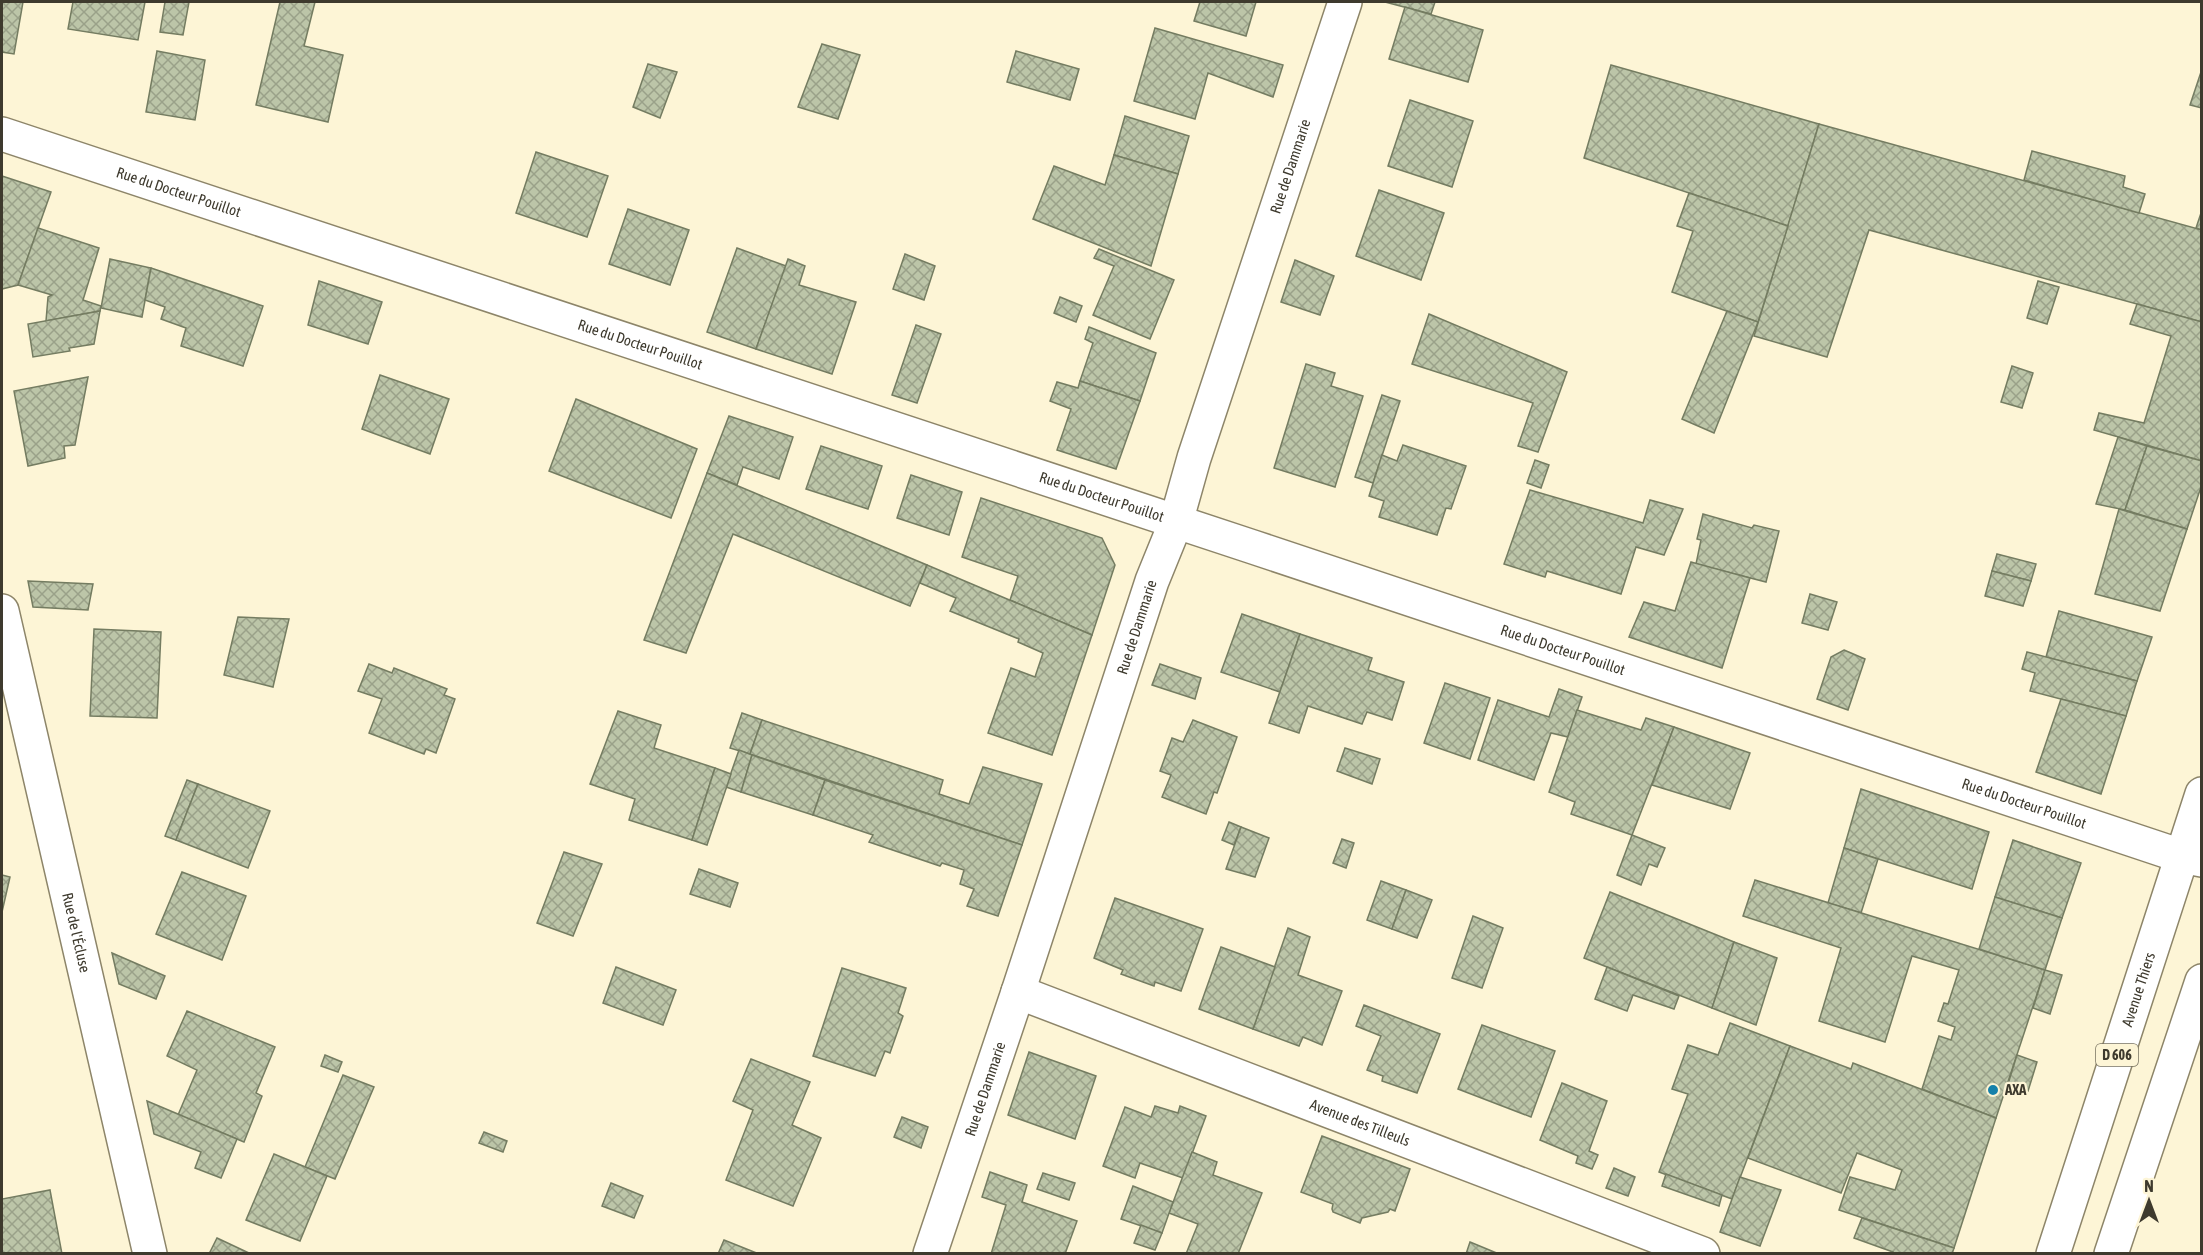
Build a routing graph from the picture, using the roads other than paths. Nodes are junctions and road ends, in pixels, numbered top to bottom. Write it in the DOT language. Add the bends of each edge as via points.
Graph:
graph roads {
  1 [pos="1345,2"];
  2 [pos="2,134"];
  3 [pos="1176,522"];
  4 [pos="2,611"];
  5 [pos="2202,794"];
  6 [pos="2191,858"];
  7 [pos="2202,981"];
  8 [pos="1018,992"];
  9 [pos="150,1254"];
  10 [pos="930,1254"];
  11 [pos="1703,1254"];
  12 [pos="2053,1254"];
  13 [pos="2111,1254"];
  1 -- 3 [label="street, Rue de Dammarie" via="1197,447"];
  2 -- 3 [label="street, Rue du Docteur Pouillot"];
  3 -- 6 [label="street, Rue du Docteur Pouillot"];
  3 -- 8 [label="street, Rue de Dammarie" via="1152,581"];
  4 -- 9 [label="street, Rue de l'Écluse"];
  5 -- 6 [label="street, Avenue Thiers / D 606"];
  6 -- 12 [label="street, Avenue Thiers / D 606"];
  7 -- 13 [label="street"];
  8 -- 10 [label="street, Rue de Dammarie"];
  8 -- 11 [label="street, Avenue des Tilleuls"];
}
